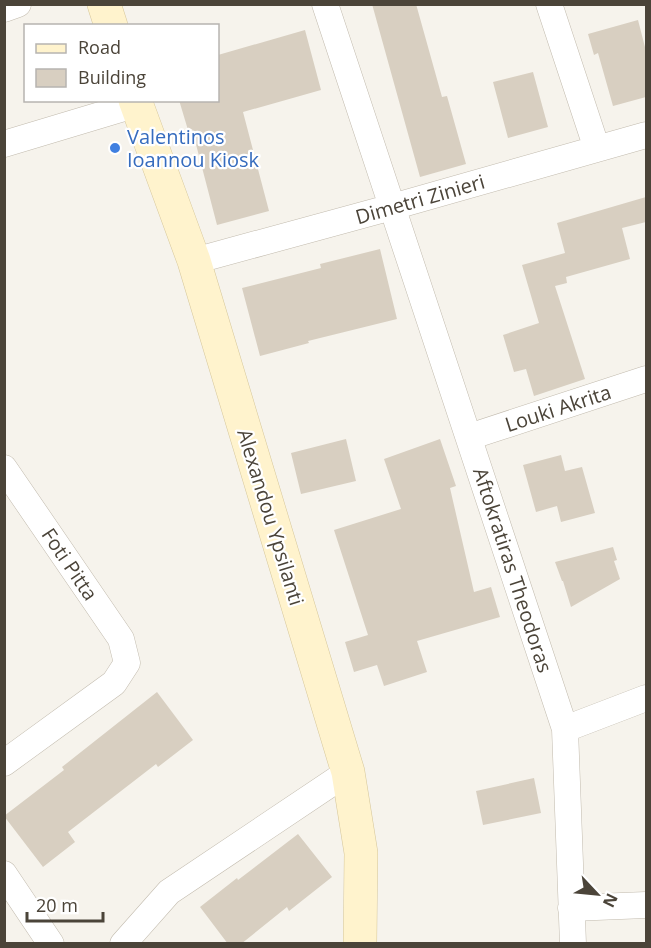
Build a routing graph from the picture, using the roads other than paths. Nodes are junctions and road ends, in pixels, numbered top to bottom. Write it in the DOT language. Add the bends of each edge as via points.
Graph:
graph roads {
  1 [pos="18,4"];
  2 [pos="104,4"];
  3 [pos="326,4"];
  4 [pos="549,4"];
  5 [pos="4,9"];
  6 [pos="110,24"];
  7 [pos="136,102"];
  8 [pos="646,135"];
  9 [pos="4,144"];
  10 [pos="597,149"];
  11 [pos="393,207"];
  12 [pos="194,261"];
  13 [pos="646,379"];
  14 [pos="469,437"];
  15 [pos="8,481"];
  16 [pos="646,698"];
  17 [pos="565,729"];
  18 [pos="4,762"];
  19 [pos="348,772"];
  20 [pos="4,874"];
  21 [pos="646,904"];
  22 [pos="571,908"];
  23 [pos="51,944"];
  24 [pos="123,944"];
  25 [pos="360,944"];
  26 [pos="573,944"];
  1 -- 5 [label="street"];
  2 -- 6 [label="main road"];
  3 -- 11 [label="street, Aftokratiras Theodoras"];
  4 -- 10 [label="street"];
  7 -- 9 [label="street"];
  7 -- 12 [label="main road, Alexandou Ypsilanti"];
  8 -- 10 [label="street, Dimetri Zinieri"];
  10 -- 11 [label="street, Dimetri Zinieri"];
  11 -- 12 [label="street, Dimetri Zinieri"];
  11 -- 14 [label="street, Aftokratiras Theodoras"];
  12 -- 19 [label="main road, Alexandou Ypsilanti"];
  13 -- 14 [label="street, Louki Akrita"];
  14 -- 17 [label="street, Aftokratiras Theodoras"];
  15 -- 18 [label="street, Foti Pitta" via="121,639 127,663 114,683"];
  16 -- 17 [label="street"];
  17 -- 22 [label="street, Aftokratiras Theodoras"];
  19 -- 24 [label="street" via="169,892"];
  19 -- 25 [label="main road, Alexandou Ypsilanti" via="361,853"];
  20 -- 23 [label="street"];
  21 -- 22 [label="street"];
  22 -- 26 [label="street, Aftokratiras Theodoras"];
}
